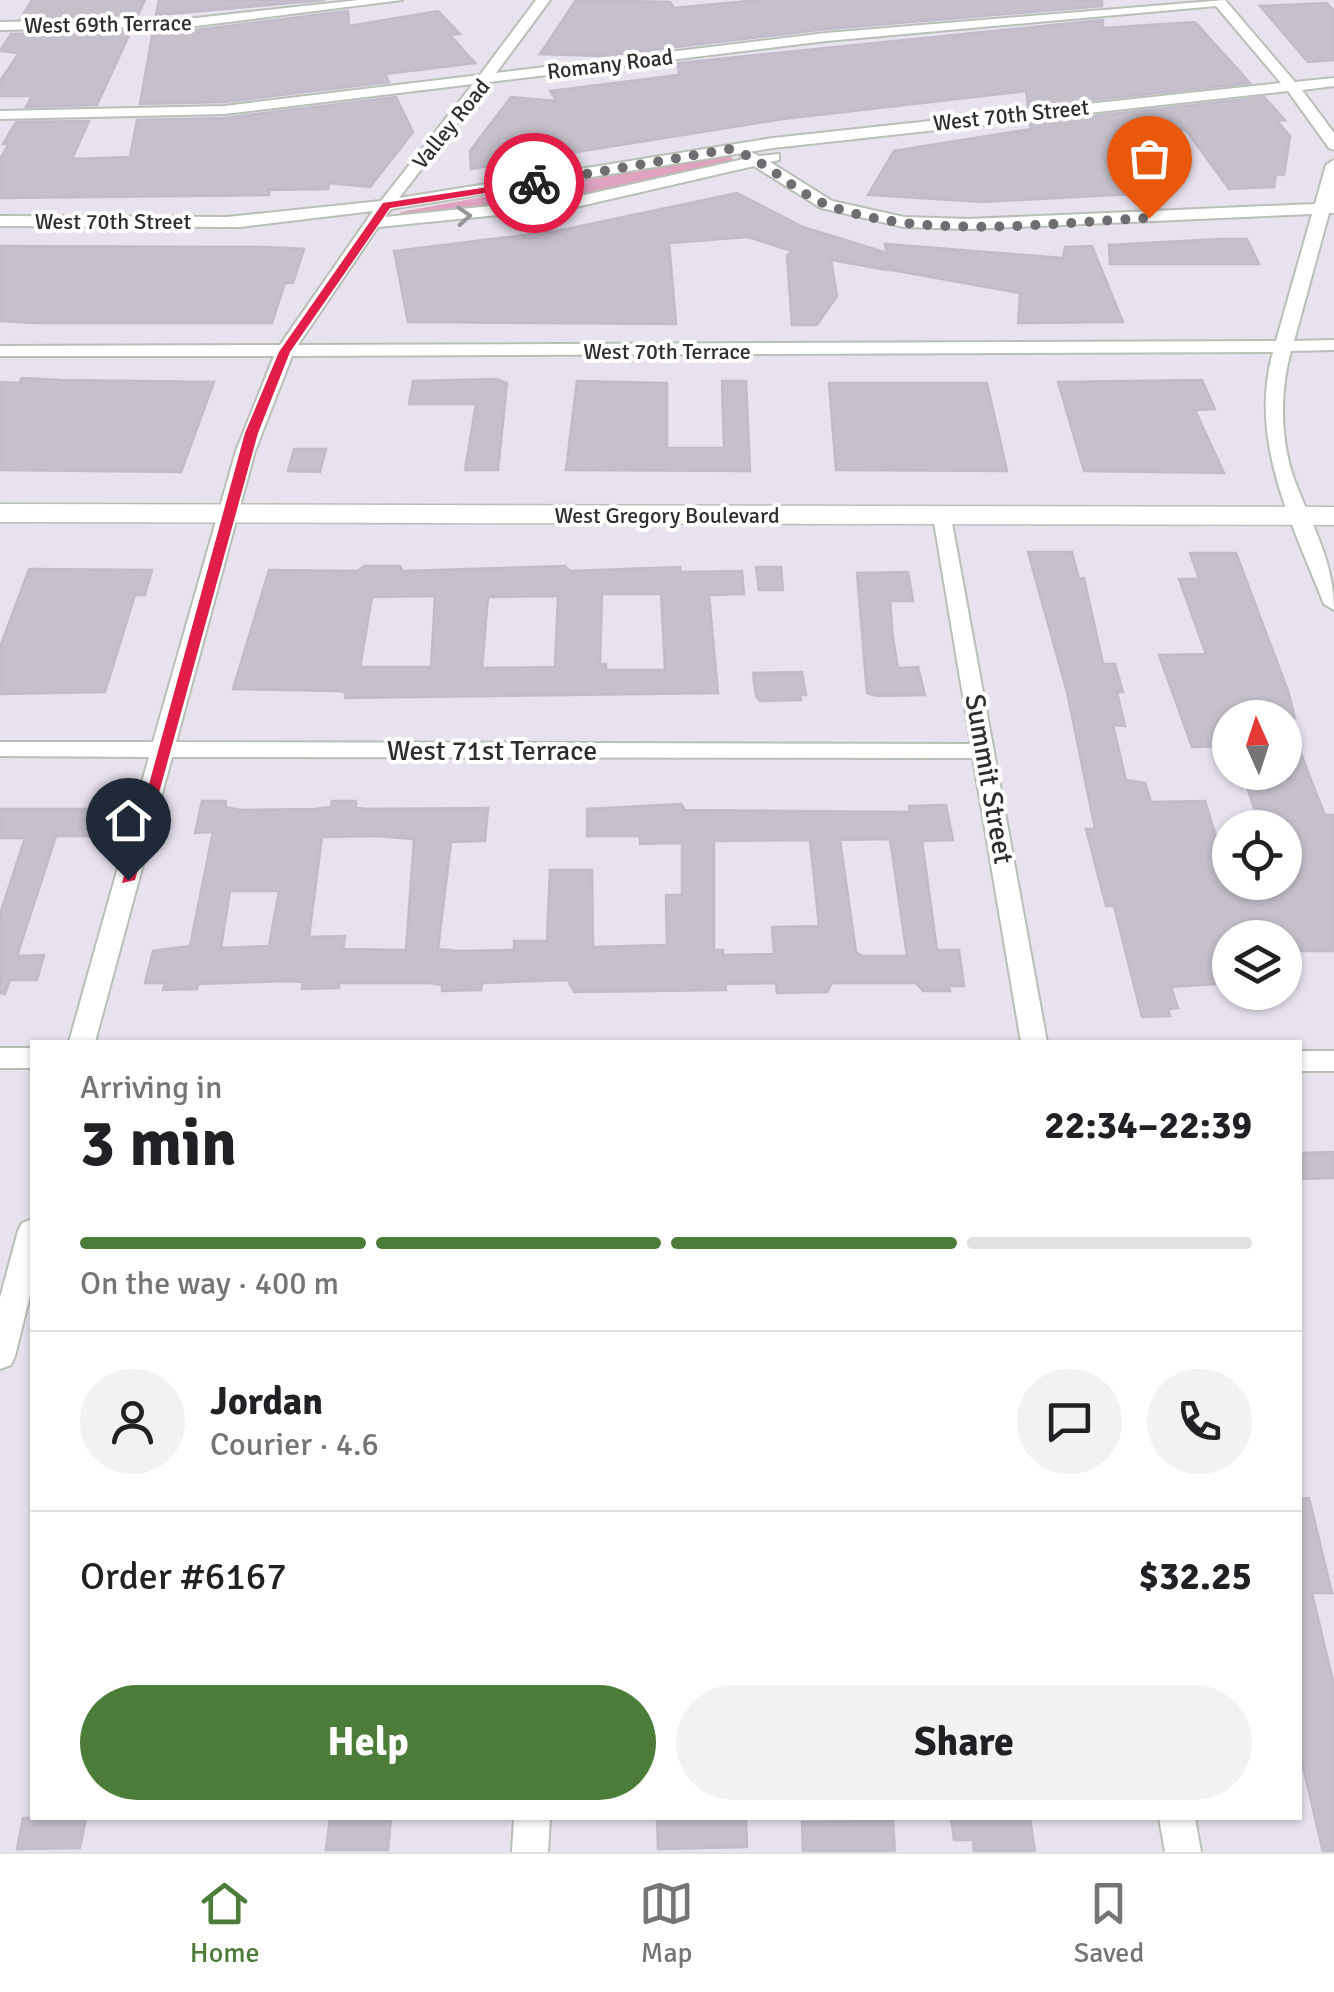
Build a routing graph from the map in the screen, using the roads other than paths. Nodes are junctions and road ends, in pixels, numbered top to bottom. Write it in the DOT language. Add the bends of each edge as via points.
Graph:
graph roads {
  1 [pos="395,0"];
  2 [pos="543,0"];
  3 [pos="1218,1"];
  4 [pos="0,26"];
  5 [pos="487,80"];
  6 [pos="1334,82"];
  7 [pos="1288,88"];
  8 [pos="0,115"];
  9 [pos="867,132"];
  10 [pos="1334,145"];
  11 [pos="730,149"];
  12 [pos="757,161"];
  13 [pos="1334,165"];
  14 [pos="386,205"];
  15 [pos="1328,208"];
  16 [pos="0,221"];
  17 [pos="227,222"];
  18 [pos="374,223"];
  19 [pos="1334,345"];
  20 [pos="1283,346"];
  21 [pos="0,352"];
  22 [pos="284,352"];
  23 [pos="0,513"];
  24 [pos="226,514"];
  25 [pos="944,516"];
  26 [pos="1298,516"];
  27 [pos="1334,516"];
  28 [pos="1334,604"];
  29 [pos="0,749"];
  30 [pos="164,750"];
  31 [pos="984,751"];
  32 [pos="83,1040"];
  33 [pos="1034,1040"];
  34 [pos="0,1058"];
  35 [pos="30,1058"];
  36 [pos="1302,1062"];
  37 [pos="1334,1062"];
  38 [pos="30,1240"];
  39 [pos="0,1356"];
  40 [pos="532,1820"];
  41 [pos="1177,1820"];
  42 [pos="530,1852"];
  43 [pos="1184,1852"];
  1 -- 4 [label="street, West 69th Terrace" via="196,22"];
  2 -- 5 [label="street, Valley Road"];
  3 -- 5 [label="street, Romany Road" via="826,37"];
  3 -- 7 [label="street"];
  5 -- 8 [label="street, Romany Road" via="224,110"];
  5 -- 14 [label="street, Valley Road"];
  6 -- 7 [label="street, West 70th Street"];
  7 -- 9 [label="street, West 70th Street"];
  7 -- 10 [label="street"];
  9 -- 11 [label="street, West 70th Street"];
  9 -- 12 [label="street, West 70th Street"];
  11 -- 12 [label="street"];
  11 -- 14 [label="street, West 70th Street"];
  12 -- 15 [label="street" via="827,206 904,222"];
  18 -- 12 [label="street, West 70th Street, one-way" via="530,210"];
  13 -- 15 [label="street"];
  14 -- 17 [label="street, West 70th Street"];
  14 -- 18 [label="street, Valley Road"];
  15 -- 20 [label="street"];
  16 -- 17 [label="street, West 70th Street"];
  17 -- 18 [label="street, West 70th Street"];
  18 -- 22 [label="street, Valley Road"];
  19 -- 20 [label="street, West 70th Terrace"];
  20 -- 22 [label="street, West 70th Terrace"];
  20 -- 26 [label="street" via="1272,387 1274,425"];
  21 -- 22 [label="street, West 70th Terrace"];
  22 -- 24 [label="street, Valley Road"];
  23 -- 24 [label="main road, West Gregory Boulevard"];
  24 -- 25 [label="main road, West Gregory Boulevard"];
  24 -- 30 [label="street, Valley Road"];
  25 -- 26 [label="main road, West Gregory Boulevard"];
  25 -- 31 [label="street, Summit Street"];
  26 -- 27 [label="main road, West Gregory Boulevard"];
  26 -- 28 [label="street"];
  29 -- 30 [label="street, West 71st Terrace"];
  30 -- 31 [label="street, West 71st Terrace"];
  30 -- 32 [label="street, Valley Road"];
  31 -- 33 [label="street, Summit Street"];
  34 -- 35 [label="street"];
  36 -- 37 [label="street"];
  38 -- 39 [label="street"];
  40 -- 42 [label="street"];
  41 -- 43 [label="street"];
}
